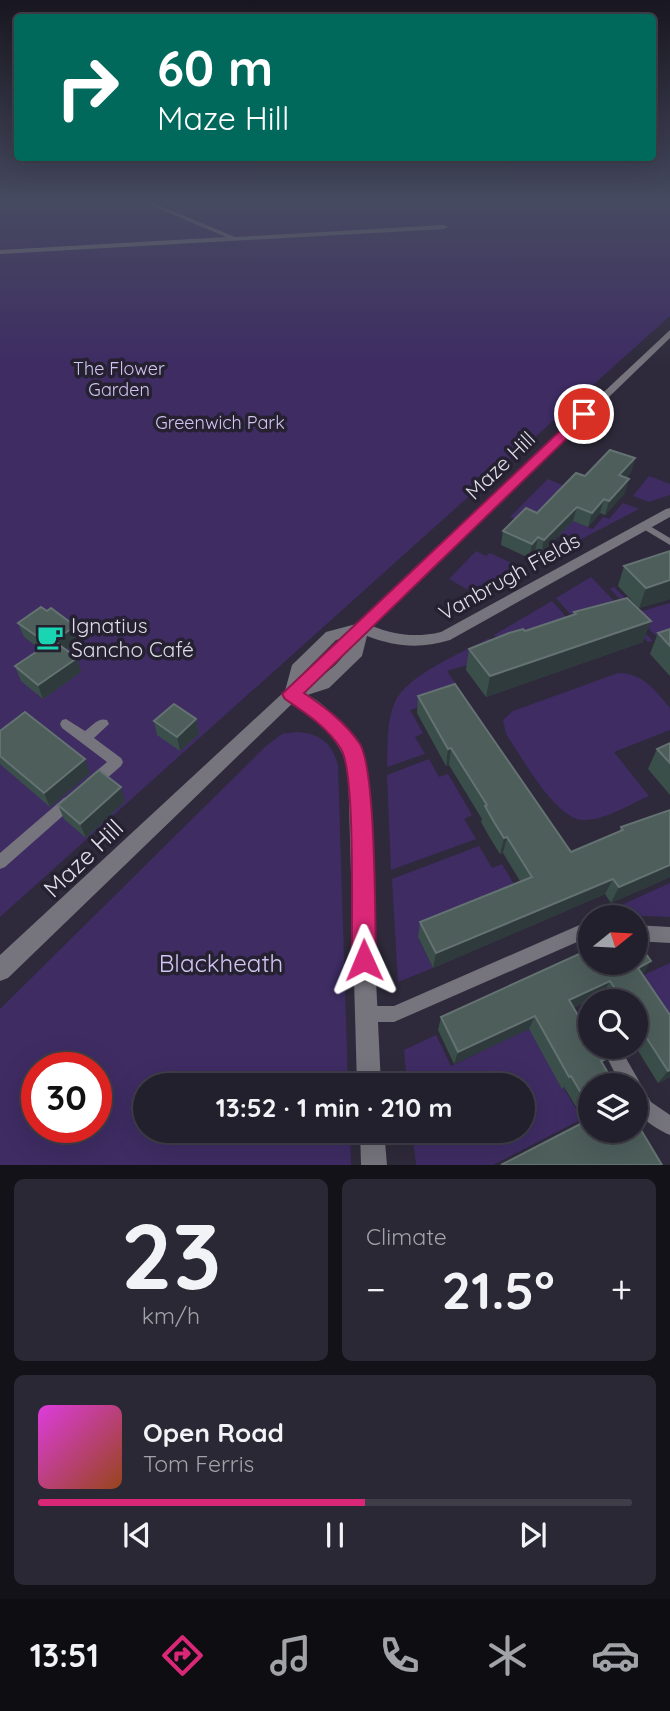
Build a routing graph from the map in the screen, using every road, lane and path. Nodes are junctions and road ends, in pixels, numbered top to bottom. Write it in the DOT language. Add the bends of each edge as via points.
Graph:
graph roads {
  1 [pos="670,333"];
  2 [pos="670,512"];
  3 [pos="643,525"];
  4 [pos="670,541"];
  5 [pos="361,628"];
  6 [pos="292,694"];
  7 [pos="66,724"];
  8 [pos="103,724"];
  9 [pos="85,739"];
  10 [pos="0,862"];
  11 [pos="578,934"];
  12 [pos="648,934"];
  13 [pos="670,935"];
  14 [pos="0,970"];
  15 [pos="366,1014"];
  16 [pos="368,1073"];
  17 [pos="648,1110"];
  18 [pos="670,1126"];
  19 [pos="373,1143"];
  20 [pos="374,1165"];
  1 -- 5 [label="street, Maze Hill"];
  2 -- 3 [label="street, Vanbrugh Fields"];
  3 -- 4 [label="lane"];
  3 -- 5 [label="street, Vanbrugh Fields" via="445,636 406,643"];
  5 -- 6 [label="street, Maze Hill" via="357,652 323,684"];
  5 -- 6 [label="street, Maze Hill" via="331,636 298,668"];
  6 -- 14 [label="street, Maze Hill"];
  6 -- 15 [label="street" via="344,736 357,768"];
  7 -- 9 [label="lane"];
  8 -- 9 [label="lane"];
  9 -- 10 [label="lane" via="116,762"];
  11 -- 15 [label="lane" via="394,1014"];
  12 -- 13 [label="lane"];
  15 -- 16 [label="street"];
  17 -- 18 [label="lane"];
  19 -- 20 [label="street"];
}
